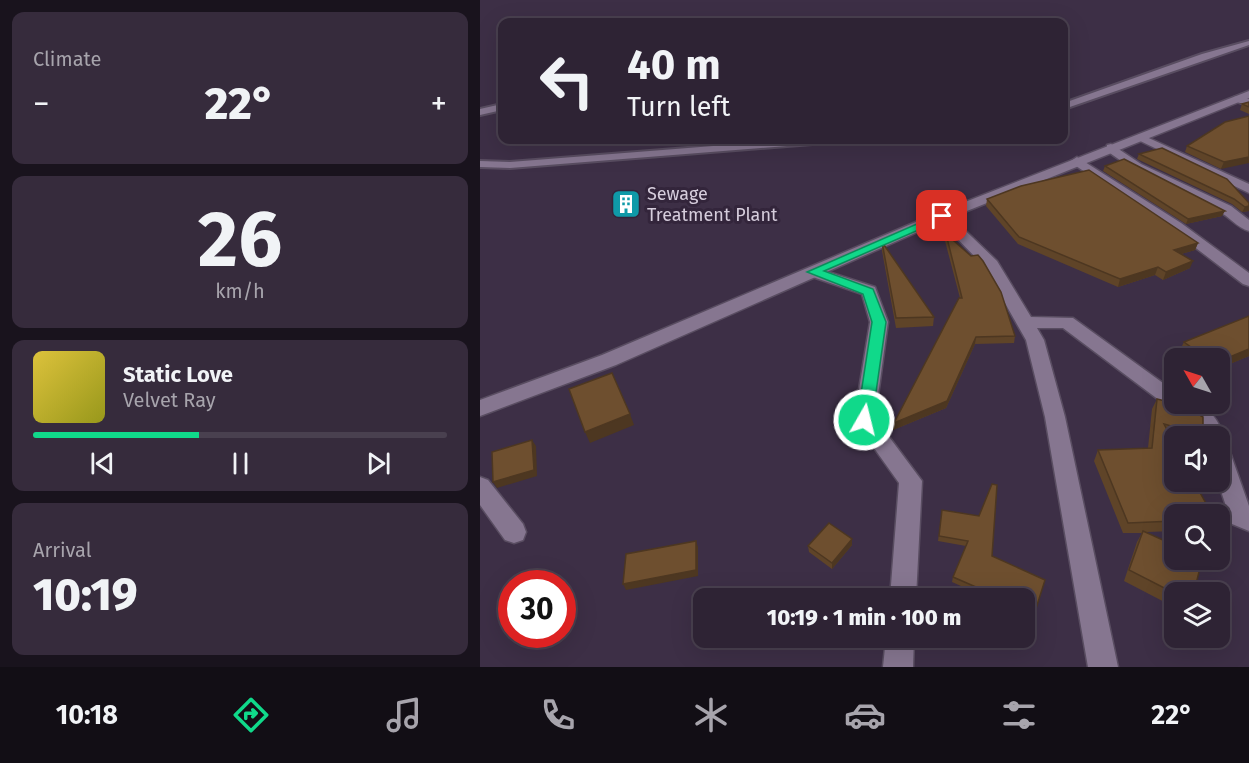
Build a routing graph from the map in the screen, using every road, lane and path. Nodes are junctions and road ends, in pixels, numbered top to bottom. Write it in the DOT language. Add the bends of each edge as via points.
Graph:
graph roads {
  1 [pos="1249,43"];
  2 [pos="1245,98"];
  3 [pos="1068,105"];
  4 [pos="498,108"];
  5 [pos="480,112"];
  6 [pos="1140,137"];
  7 [pos="760,144"];
  8 [pos="1112,148"];
  9 [pos="1077,161"];
  10 [pos="480,164"];
  11 [pos="1249,189"];
  12 [pos="942,216"];
  13 [pos="1249,227"];
  14 [pos="813,272"];
  15 [pos="1249,281"];
  16 [pos="1025,323"];
  17 [pos="1164,394"];
  18 [pos="480,408"];
  19 [pos="1196,414"];
  20 [pos="1210,426"];
  21 [pos="1230,485"];
  22 [pos="480,487"];
  23 [pos="1249,520"];
  24 [pos="514,531"];
  25 [pos="904,588"];
  26 [pos="899,648"];
  27 [pos="898,667"];
  28 [pos="1103,667"];
  1 -- 3 [label="lane"];
  2 -- 6 [label="street"];
  4 -- 5 [label="lane"];
  6 -- 8 [label="street"];
  6 -- 11 [label="street"];
  7 -- 10 [label="lane" via="510,165"];
  8 -- 9 [label="street"];
  8 -- 13 [label="street" via="1137,167 1226,209"];
  9 -- 12 [label="street"];
  9 -- 15 [label="street" via="1176,226"];
  12 -- 14 [label="street"];
  12 -- 16 [label="street" via="991,264"];
  14 -- 18 [label="street" via="609,360"];
  14 -- 25 [label="street" via="869,291 879,322 864,420 910,481"];
  16 -- 17 [label="street" via="1067,322"];
  16 -- 28 [label="street" via="1035,340 1055,417"];
  19 -- 20 [label="street"];
  21 -- 23 [label="street" via="1241,517"];
  22 -- 24 [label="street"];
  26 -- 27 [label="street"];
}
